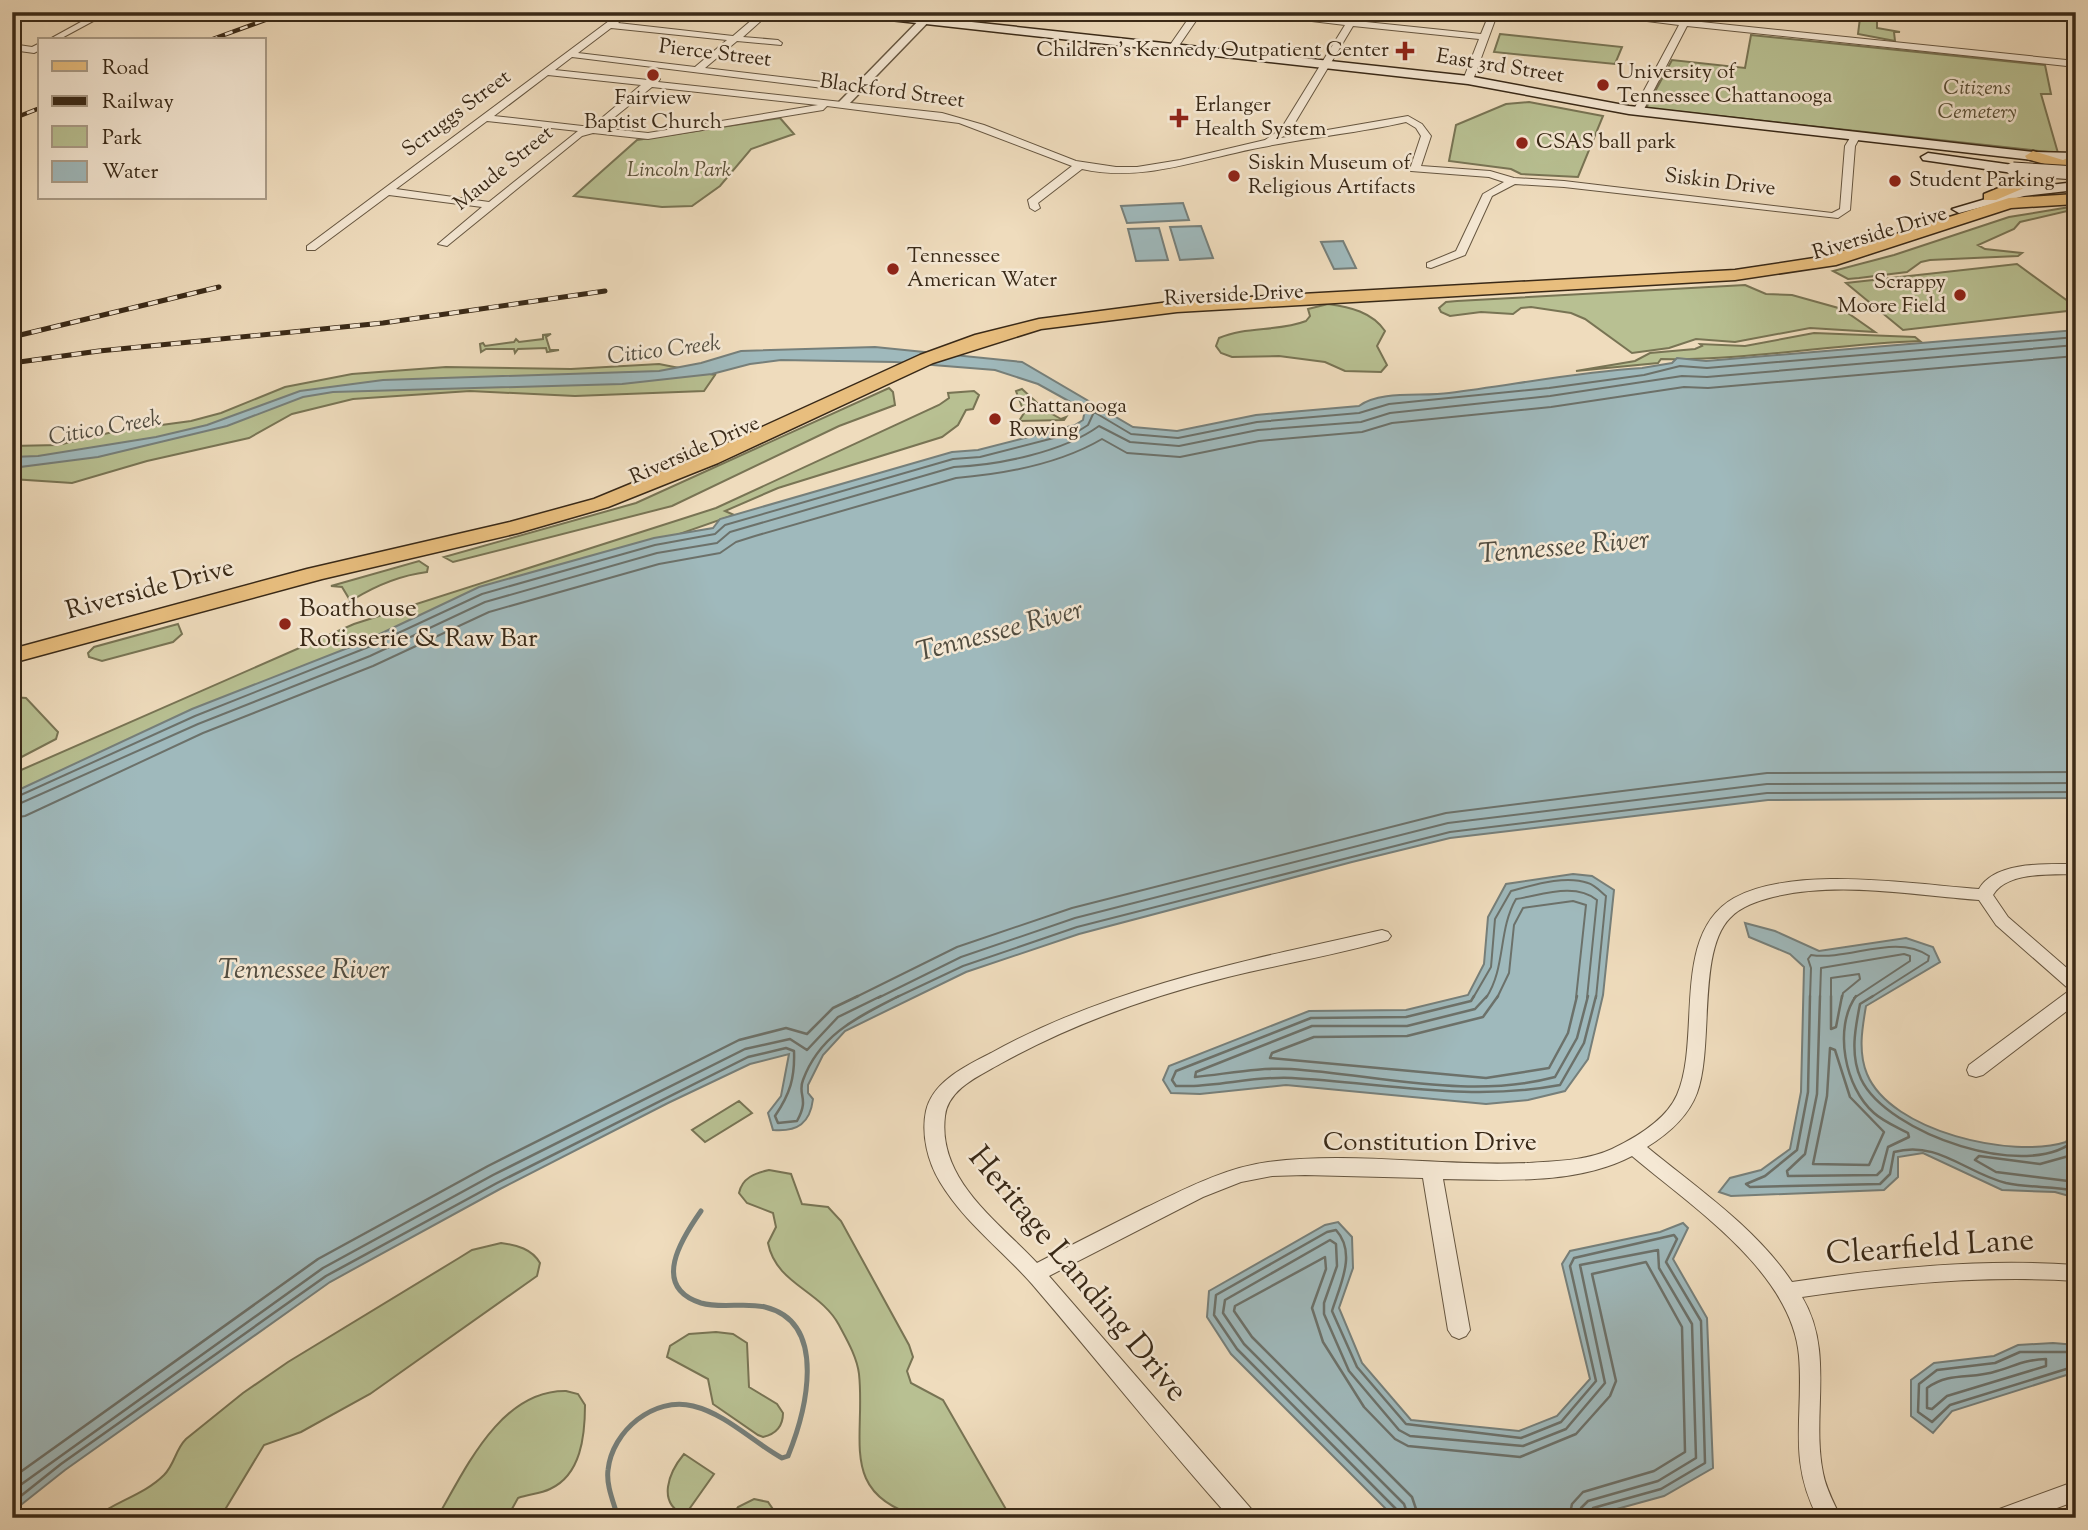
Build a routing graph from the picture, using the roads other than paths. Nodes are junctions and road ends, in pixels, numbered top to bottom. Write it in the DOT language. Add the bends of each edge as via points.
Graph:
graph roads {
  1 [pos="106,12"];
  2 [pos="627,12"];
  3 [pos="767,12"];
  4 [pos="845,12"];
  5 [pos="1198,12"];
  6 [pos="1241,12"];
  7 [pos="1494,12"];
  8 [pos="1579,12"];
  9 [pos="929,17"];
  10 [pos="1684,23"];
  11 [pos="1350,24"];
  12 [pos="610,25"];
  13 [pos="1485,37"];
  14 [pos="54,38"];
  15 [pos="735,38"];
  16 [pos="778,43"];
  17 [pos="12,46"];
  18 [pos="38,46"];
  19 [pos="1173,48"];
  20 [pos="568,54"];
  21 [pos="2076,64"];
  22 [pos="1326,65"];
  23 [pos="671,67"];
  24 [pos="697,70"];
  25 [pos="546,72"];
  26 [pos="1468,80"];
  27 [pos="651,82"];
  28 [pos="856,89"];
  29 [pos="843,104"];
  30 [pos="1638,111"];
  31 [pos="483,118"];
  32 [pos="593,130"];
  33 [pos="1854,137"];
  34 [pos="1264,143"];
  35 [pos="2033,156"];
  36 [pos="2072,164"];
  37 [pos="1079,166"];
  38 [pos="1513,181"];
  39 [pos="2076,186"];
  40 [pos="386,191"];
  41 [pos="2076,193"];
  42 [pos="2076,199"];
  43 [pos="2009,203"];
  44 [pos="490,205"];
  45 [pos="1035,208"];
  46 [pos="1959,209"];
  47 [pos="443,244"];
  48 [pos="311,248"];
  49 [pos="1431,265"];
  50 [pos="1320,295"];
  51 [pos="12,656"];
  52 [pos="2076,869"];
  53 [pos="1984,895"];
  54 [pos="1382,936"];
  55 [pos="2076,986"];
  56 [pos="2076,995"];
  57 [pos="1976,1070"];
  58 [pos="1633,1146"];
  59 [pos="1432,1172"];
  60 [pos="2076,1273"];
  61 [pos="1035,1274"];
  62 [pos="1788,1291"];
  63 [pos="1459,1330"];
  64 [pos="2076,1491"];
  65 [pos="1245,1518"];
  66 [pos="1830,1518"];
  67 [pos="2002,1518"];
  1 -- 14 [label="street"];
  2 -- 12 [label="street, Scruggs Street"];
  3 -- 15 [label="street"];
  4 -- 9 [label="main road, East 3rd Street"];
  5 -- 19 [label="street"];
  6 -- 11 [label="street"];
  7 -- 13 [label="street"];
  8 -- 10 [label="street"];
  9 -- 19 [label="main road, East 3rd Street"];
  9 -- 28 [label="street"];
  10 -- 21 [label="street"];
  10 -- 30 [label="street"];
  11 -- 13 [label="street"];
  11 -- 22 [label="street"];
  12 -- 15 [label="street"];
  12 -- 20 [label="street, Scruggs Street"];
  13 -- 26 [label="street"];
  15 -- 16 [label="street"];
  15 -- 24 [label="street"];
  17 -- 18 [label="street"];
  19 -- 22 [label="main road, East 3rd Street"];
  20 -- 23 [label="street, Pierce Street"];
  20 -- 25 [label="street, Scruggs Street"];
  22 -- 26 [label="main road, East 3rd Street"];
  22 -- 34 [label="street" via="1285,131"];
  23 -- 24 [label="street, Pierce Street"];
  23 -- 27 [label="street, Maude Street"];
  24 -- 28 [label="street, Pierce Street"];
  25 -- 27 [label="street, Blackford Street"];
  25 -- 31 [label="street, Scruggs Street"];
  26 -- 30 [label="main road, East 3rd Street"];
  27 -- 29 [label="street, Blackford Street"];
  27 -- 32 [label="street, Maude Street"];
  28 -- 29 [label="street"];
  29 -- 32 [label="street" via="648,136"];
  29 -- 37 [label="street, Blackford Street" via="958,119"];
  30 -- 33 [label="main road, East 3rd Street"];
  31 -- 32 [label="street"];
  31 -- 40 [label="street, Scruggs Street"];
  32 -- 44 [label="street, Maude Street" via="579,134"];
  33 -- 35 [label="main road, East 3rd Street"];
  33 -- 36 [label="main road, East 3rd Street, bridge" via="1927,157 2013,169"];
  33 -- 38 [label="street, Siskin Drive" via="1845,210 1835,216"];
  34 -- 37 [label="street, Blackford Street" via="1154,170"];
  34 -- 38 [label="street, Siskin Drive" via="1408,119 1426,136 1415,169 1501,176"];
  35 -- 36 [label="main road"];
  36 -- 46 [label="main road"];
  37 -- 45 [label="street" via="1032,202"];
  38 -- 49 [label="street" via="1488,194 1461,253"];
  39 -- 46 [label="main road, Riverside Drive" via="2023,192"];
  40 -- 44 [label="street"];
  40 -- 48 [label="street, Scruggs Street"];
  41 -- 43 [label="main road, Riverside Drive"];
  42 -- 43 [label="main road"];
  43 -- 50 [label="main road, Riverside Drive" via="1874,249 1785,269"];
  44 -- 47 [label="street, Maude Street"];
  46 -- 50 [label="main road, Riverside Drive" via="1848,247 1774,262"];
  50 -- 51 [label="main road, Riverside Drive" via="1152,308 994,335 850,387 681,472 600,503 466,542 425,547"];
  52 -- 53 [label="street" via="1995,878"];
  53 -- 55 [label="street" via="2002,921"];
  53 -- 58 [label="street, Constitution Drive" via="1812,885 1739,901 1715,924 1702,965 1698,1038 1687,1094 1658,1132"];
  54 -- 61 [label="street, Heritage Landing Drive" via="1128,999 1007,1050 960,1079 938,1103 935,1137 942,1168"];
  56 -- 57 [label="street"];
  58 -- 59 [label="street, Constitution Drive" via="1615,1156 1570,1167 1484,1174"];
  58 -- 62 [label="street" via="1742,1239"];
  59 -- 61 [label="street, Constitution Drive" via="1272,1169 1224,1178"];
  59 -- 63 [label="street"];
  60 -- 62 [label="street, Clearfield Lane" via="1922,1275"];
  61 -- 65 [label="street, Heritage Landing Drive" via="1187,1456"];
  62 -- 66 [label="street" via="1806,1329 1812,1382 1806,1446 1818,1501"];
  64 -- 67 [label="street"];
}
